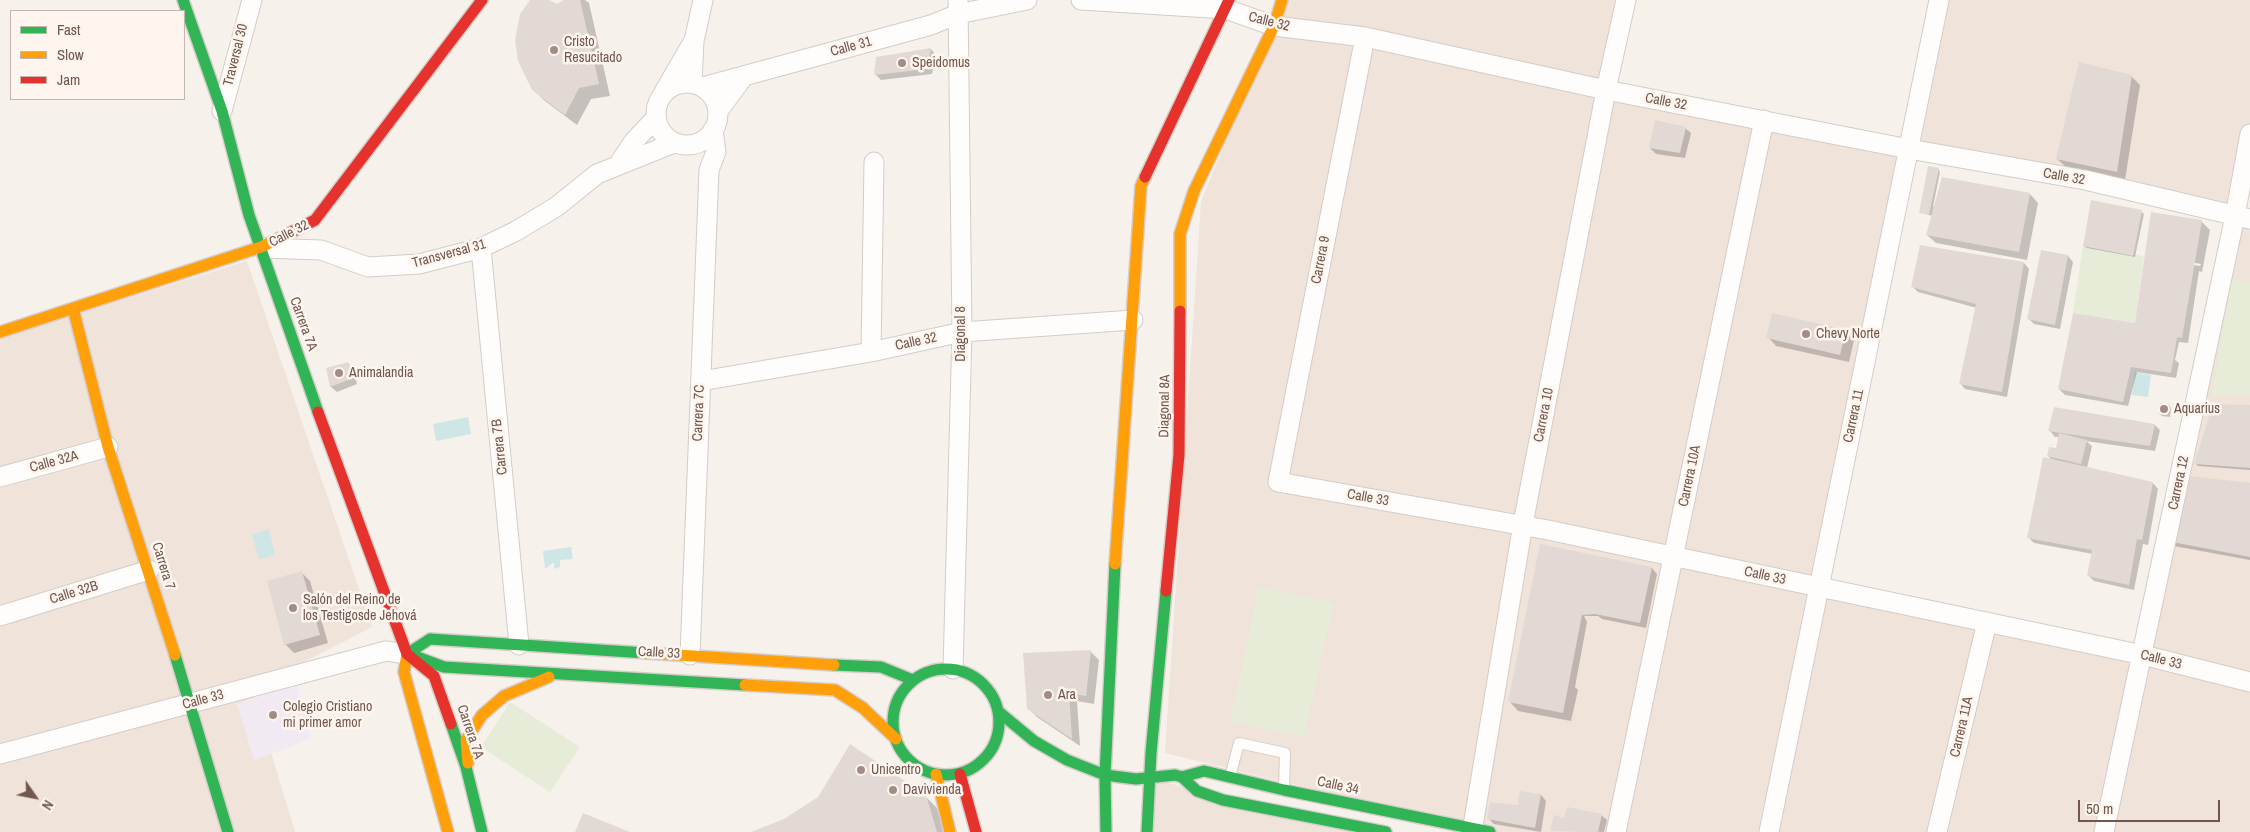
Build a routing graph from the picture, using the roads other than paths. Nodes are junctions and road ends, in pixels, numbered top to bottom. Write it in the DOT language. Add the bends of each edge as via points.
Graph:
graph roads {
  1 [pos="182,0"];
  2 [pos="252,0"];
  3 [pos="482,0"];
  4 [pos="703,0"];
  5 [pos="1027,0"];
  6 [pos="1081,0"];
  7 [pos="1282,0"];
  8 [pos="1626,0"];
  9 [pos="1939,0"];
  10 [pos="1227,4"];
  11 [pos="958,7"];
  12 [pos="1274,26"];
  13 [pos="1365,37"];
  14 [pos="694,41"];
  15 [pos="744,76"];
  16 [pos="698,85"];
  17 [pos="1606,90"];
  18 [pos="663,93"];
  19 [pos="222,111"];
  20 [pos="718,111"];
  21 [pos="656,118"];
  22 [pos="1764,120"];
  23 [pos="713,130"];
  24 [pos="2250,134"];
  25 [pos="683,144"];
  26 [pos="1908,149"];
  27 [pos="874,162"];
  28 [pos="618,165"];
  29 [pos="709,170"];
  30 [pos="2243,218"];
  31 [pos="261,248"];
  32 [pos="480,248"];
  33 [pos="73,308"];
  34 [pos="1133,320"];
  35 [pos="0,332"];
  36 [pos="962,332"];
  37 [pos="871,352"];
  38 [pos="701,381"];
  39 [pos="108,447"];
  40 [pos="0,477"];
  41 [pos="1278,482"];
  42 [pos="1524,524"];
  43 [pos="1674,556"];
  44 [pos="149,570"];
  45 [pos="1819,587"];
  46 [pos="0,616"];
  47 [pos="1987,622"];
  48 [pos="519,645"];
  49 [pos="407,654"];
  50 [pos="690,655"];
  51 [pos="2143,655"];
  52 [pos="953,669"];
  53 [pos="559,674"];
  54 [pos="913,680"];
  55 [pos="2250,682"];
  56 [pos="190,705"];
  57 [pos="999,712"];
  58 [pos="896,739"];
  59 [pos="1034,741"];
  60 [pos="994,745"];
  61 [pos="0,754"];
  62 [pos="936,774"];
  63 [pos="960,774"];
  64 [pos="1105,775"];
  65 [pos="1182,777"];
  66 [pos="1230,777"];
  67 [pos="469,778"];
  68 [pos="1150,779"];
  69 [pos="1284,790"];
  70 [pos="1478,831"];
  71 [pos="228,832"];
  72 [pos="448,832"];
  73 [pos="482,832"];
  74 [pos="950,832"];
  75 [pos="976,832"];
  76 [pos="1106,832"];
  77 [pos="1147,832"];
  78 [pos="1386,832"];
  79 [pos="1616,832"];
  80 [pos="1769,832"];
  81 [pos="1937,832"];
  82 [pos="2104,832"];
  1 -- 19 [label="street, Carrera 7A"];
  2 -- 19 [label="street, Traversal 30"];
  3 -- 31 [label="street, Calle 32" via="315,220"];
  4 -- 14 [label="street"];
  5 -- 11 [label="street"];
  6 -- 10 [label="street, Calle 32"];
  7 -- 12 [label="street, Diagonal 8A"];
  8 -- 17 [label="street, Carrera 10"];
  9 -- 26 [label="street, Carrera 11"];
  10 -- 12 [label="street, Calle 32"];
  10 -- 34 [label="street" via="1141,186"];
  11 -- 15 [label="street, Calle 31" via="931,25"];
  11 -- 36 [label="street, Diagonal 8"];
  12 -- 13 [label="street, Calle 32"];
  12 -- 68 [label="street, Diagonal 8A" via="1194,191 1180,234 1179,455"];
  13 -- 17 [label="street, Calle 32"];
  13 -- 41 [label="street, Carrera 9"];
  14 -- 16 [label="street"];
  14 -- 18 [label="street"];
  15 -- 16 [label="street, Calle 31"];
  15 -- 20 [label="street"];
  16 -- 18 [label="street" via="682,83"];
  16 -- 20 [label="street" via="711,95"];
  17 -- 22 [label="street, Calle 32"];
  17 -- 42 [label="street, Carrera 10"];
  18 -- 21 [label="street" via="658,101"];
  19 -- 31 [label="street, Carrera 7A"];
  20 -- 23 [label="street"];
  21 -- 25 [label="street" via="665,137"];
  21 -- 28 [label="street" via="634,141"];
  22 -- 26 [label="street, Calle 32"];
  22 -- 43 [label="street, Carrera 10A"];
  23 -- 25 [label="street" via="707,137"];
  23 -- 29 [label="street, Carrera 7C" via="716,152"];
  24 -- 30 [label="street, Carrera 12"];
  25 -- 28 [label="street, Transversal 31"];
  25 -- 29 [label="street"];
  26 -- 30 [label="street, Calle 32" via="2085,180"];
  26 -- 45 [label="street, Carrera 11"];
  27 -- 37 [label="street"];
  28 -- 32 [label="street, Transversal 31" via="597,174 556,207"];
  29 -- 38 [label="street, Carrera 7C"];
  30 -- 51 [label="street, Carrera 12"];
  31 -- 32 [label="street, Transversal 31" via="321,250 368,267 419,264"];
  31 -- 33 [label="street, Calle 32"];
  31 -- 49 [label="street, Carrera 7A"];
  32 -- 48 [label="street, Carrera 7B"];
  33 -- 35 [label="street, Calle 32"];
  33 -- 39 [label="street, Carrera 7"];
  34 -- 36 [label="street, Calle 32"];
  34 -- 64 [label="street" via="1110,645"];
  36 -- 37 [label="street, Calle 32"];
  36 -- 52 [label="street, Diagonal 8"];
  37 -- 38 [label="street, Calle 32"];
  38 -- 50 [label="street, Carrera 7C"];
  39 -- 40 [label="street, Calle 32A"];
  39 -- 44 [label="street, Carrera 7"];
  41 -- 42 [label="street, Calle 33"];
  42 -- 43 [label="street, Calle 33"];
  42 -- 70 [label="street, Carrera 10"];
  43 -- 45 [label="street, Calle 33"];
  43 -- 79 [label="street, Carrera 10A"];
  44 -- 46 [label="street, Calle 32B"];
  44 -- 56 [label="street, Carrera 7"];
  45 -- 47 [label="street, Calle 33"];
  45 -- 80 [label="street, Carrera 11"];
  47 -- 51 [label="street, Calle 33"];
  47 -- 81 [label="street, Carrera 11A"];
  48 -- 49 [label="street, Calle 33" via="430,639"];
  48 -- 50 [label="street, Calle 33"];
  49 -- 53 [label="street, Calle 33" via="444,667"];
  49 -- 56 [label="street, Calle 33" via="386,652"];
  49 -- 67 [label="street, Carrera 7A" via="434,676"];
  49 -- 72 [label="street, Carrera 7A" via="404,672"];
  50 -- 54 [label="street, Calle 33" via="881,667"];
  51 -- 55 [label="street, Calle 33"];
  51 -- 82 [label="street, Carrera 12"];
  52 -- 54 [label="street" via="929,671"];
  52 -- 57 [label="street" via="969,673 983,683"];
  53 -- 58 [label="street, Calle 33" via="835,690 863,708"];
  53 -- 67 [label="street" via="504,696 482,716 466,740"];
  54 -- 58 [label="street" via="896,703 893,718"];
  56 -- 61 [label="street, Calle 33"];
  56 -- 71 [label="street, Carrera 7"];
  57 -- 59 [label="street, Calle 34"];
  57 -- 60 [label="street" via="1000,723"];
  58 -- 62 [label="street" via="909,760 922,770"];
  59 -- 60 [label="street"];
  59 -- 64 [label="street, Calle 34" via="1067,760"];
  60 -- 63 [label="street" via="974,768"];
  62 -- 63 [label="street"];
  62 -- 74 [label="street"];
  63 -- 75 [label="street"];
  64 -- 68 [label="street, Calle 34"];
  64 -- 76 [label="street"];
  65 -- 66 [label="street, Calle 34" via="1204,771"];
  65 -- 68 [label="street, Calle 34"];
  65 -- 78 [label="street" via="1198,791 1223,800"];
  66 -- 69 [label="street, Calle 34"];
  66 -- 69 [label="lane" via="1239,743 1285,753"];
  67 -- 73 [label="street, Carrera 7A"];
  68 -- 77 [label="street, Diagonal 8A"];
  69 -- 70 [label="street, Calle 34"];
}
